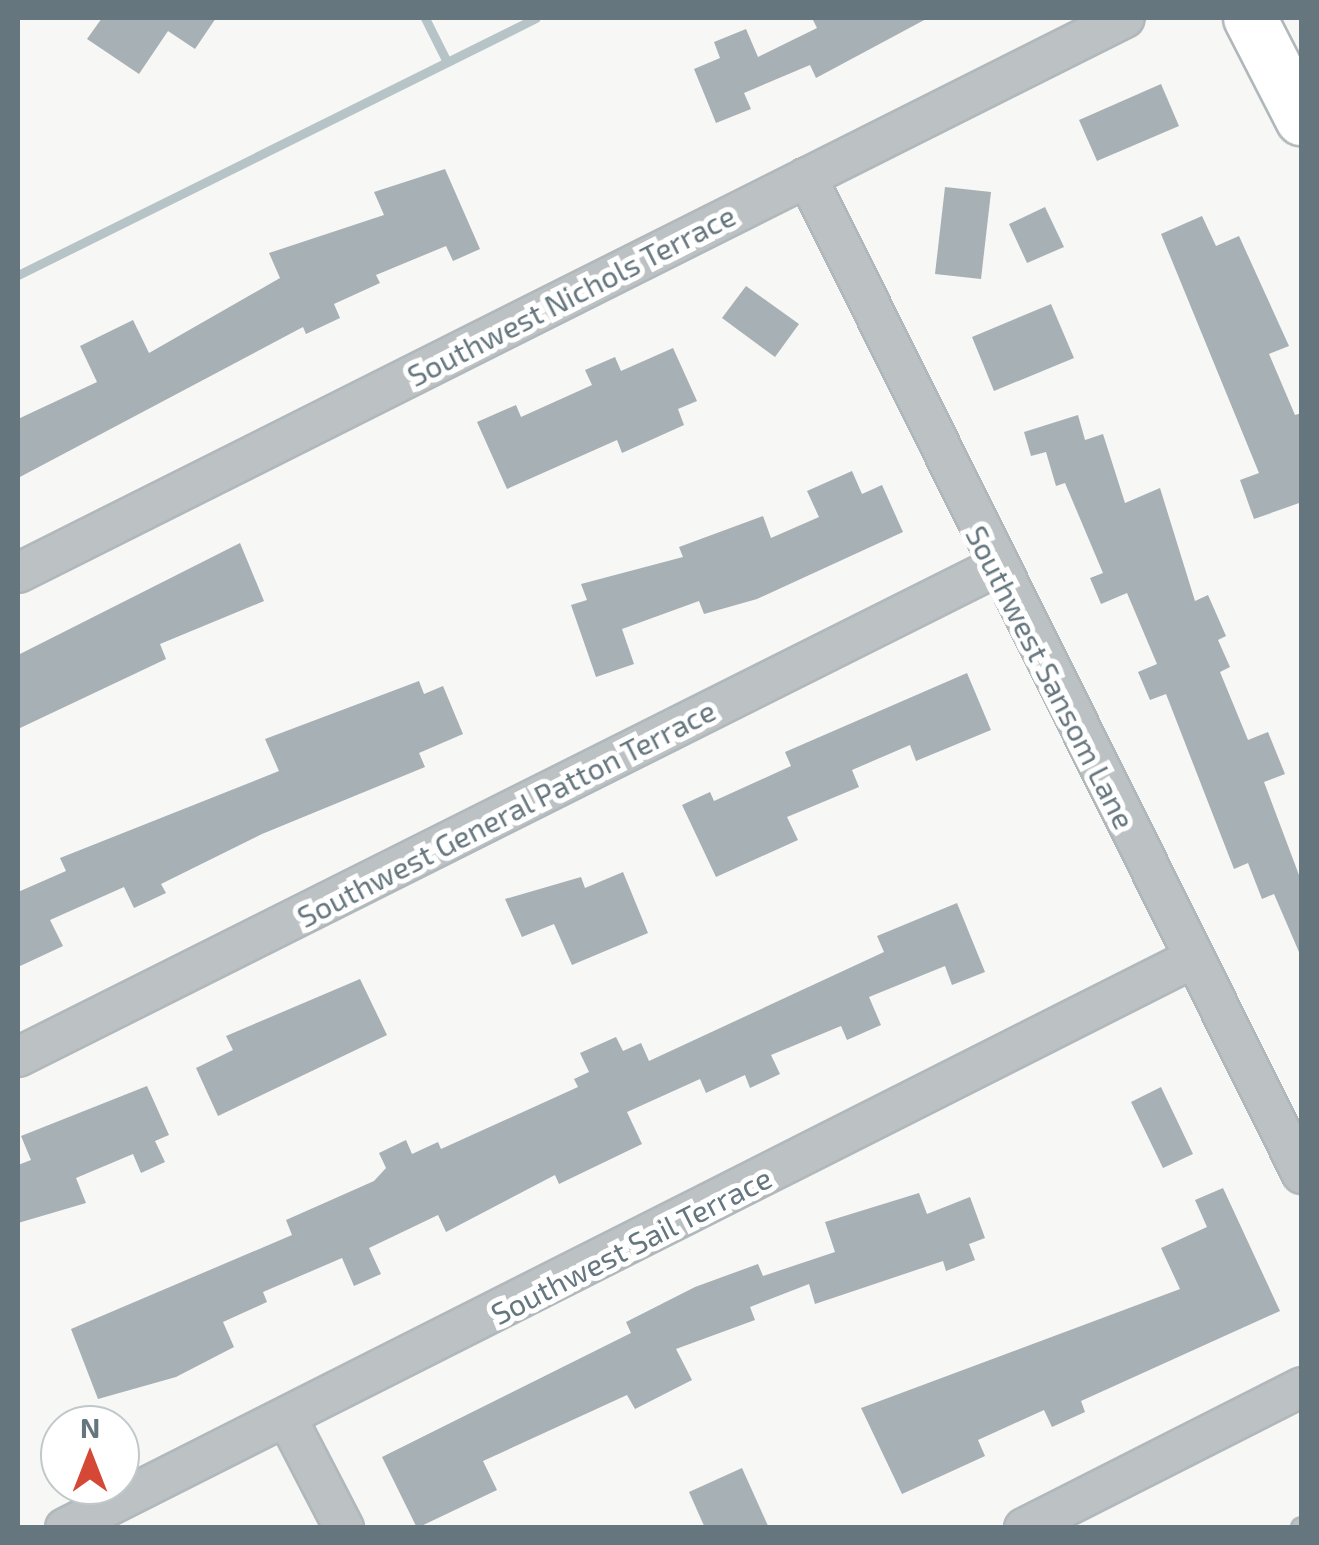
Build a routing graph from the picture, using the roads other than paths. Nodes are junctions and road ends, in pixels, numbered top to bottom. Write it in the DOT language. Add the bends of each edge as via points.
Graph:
graph roads {
  1 [pos="1125,18"];
  2 [pos="1250,18"];
  3 [pos="1302,119"];
  4 [pos="806,178"];
  5 [pos="994,568"];
  6 [pos="18,573"];
  7 [pos="1194,958"];
  8 [pos="18,1058"];
  9 [pos="1302,1174"];
  10 [pos="1302,1387"];
  11 [pos="288,1420"];
  12 [pos="65,1528"];
  13 [pos="344,1528"];
  14 [pos="1024,1528"];
  1 -- 4 [label="street, Southwest Nichols Terrace"];
  2 -- 3 [label="street"];
  4 -- 5 [label="street, Southwest Sansom Lane"];
  4 -- 6 [label="street, Southwest Nichols Terrace"];
  5 -- 7 [label="street, Southwest Sansom Lane"];
  5 -- 8 [label="street, Southwest General Patton Terrace"];
  7 -- 9 [label="street, Southwest Sansom Lane"];
  7 -- 11 [label="street, Southwest Sail Terrace"];
  10 -- 14 [label="street"];
  11 -- 12 [label="street, Southwest Sail Terrace"];
  11 -- 13 [label="street"];
}
